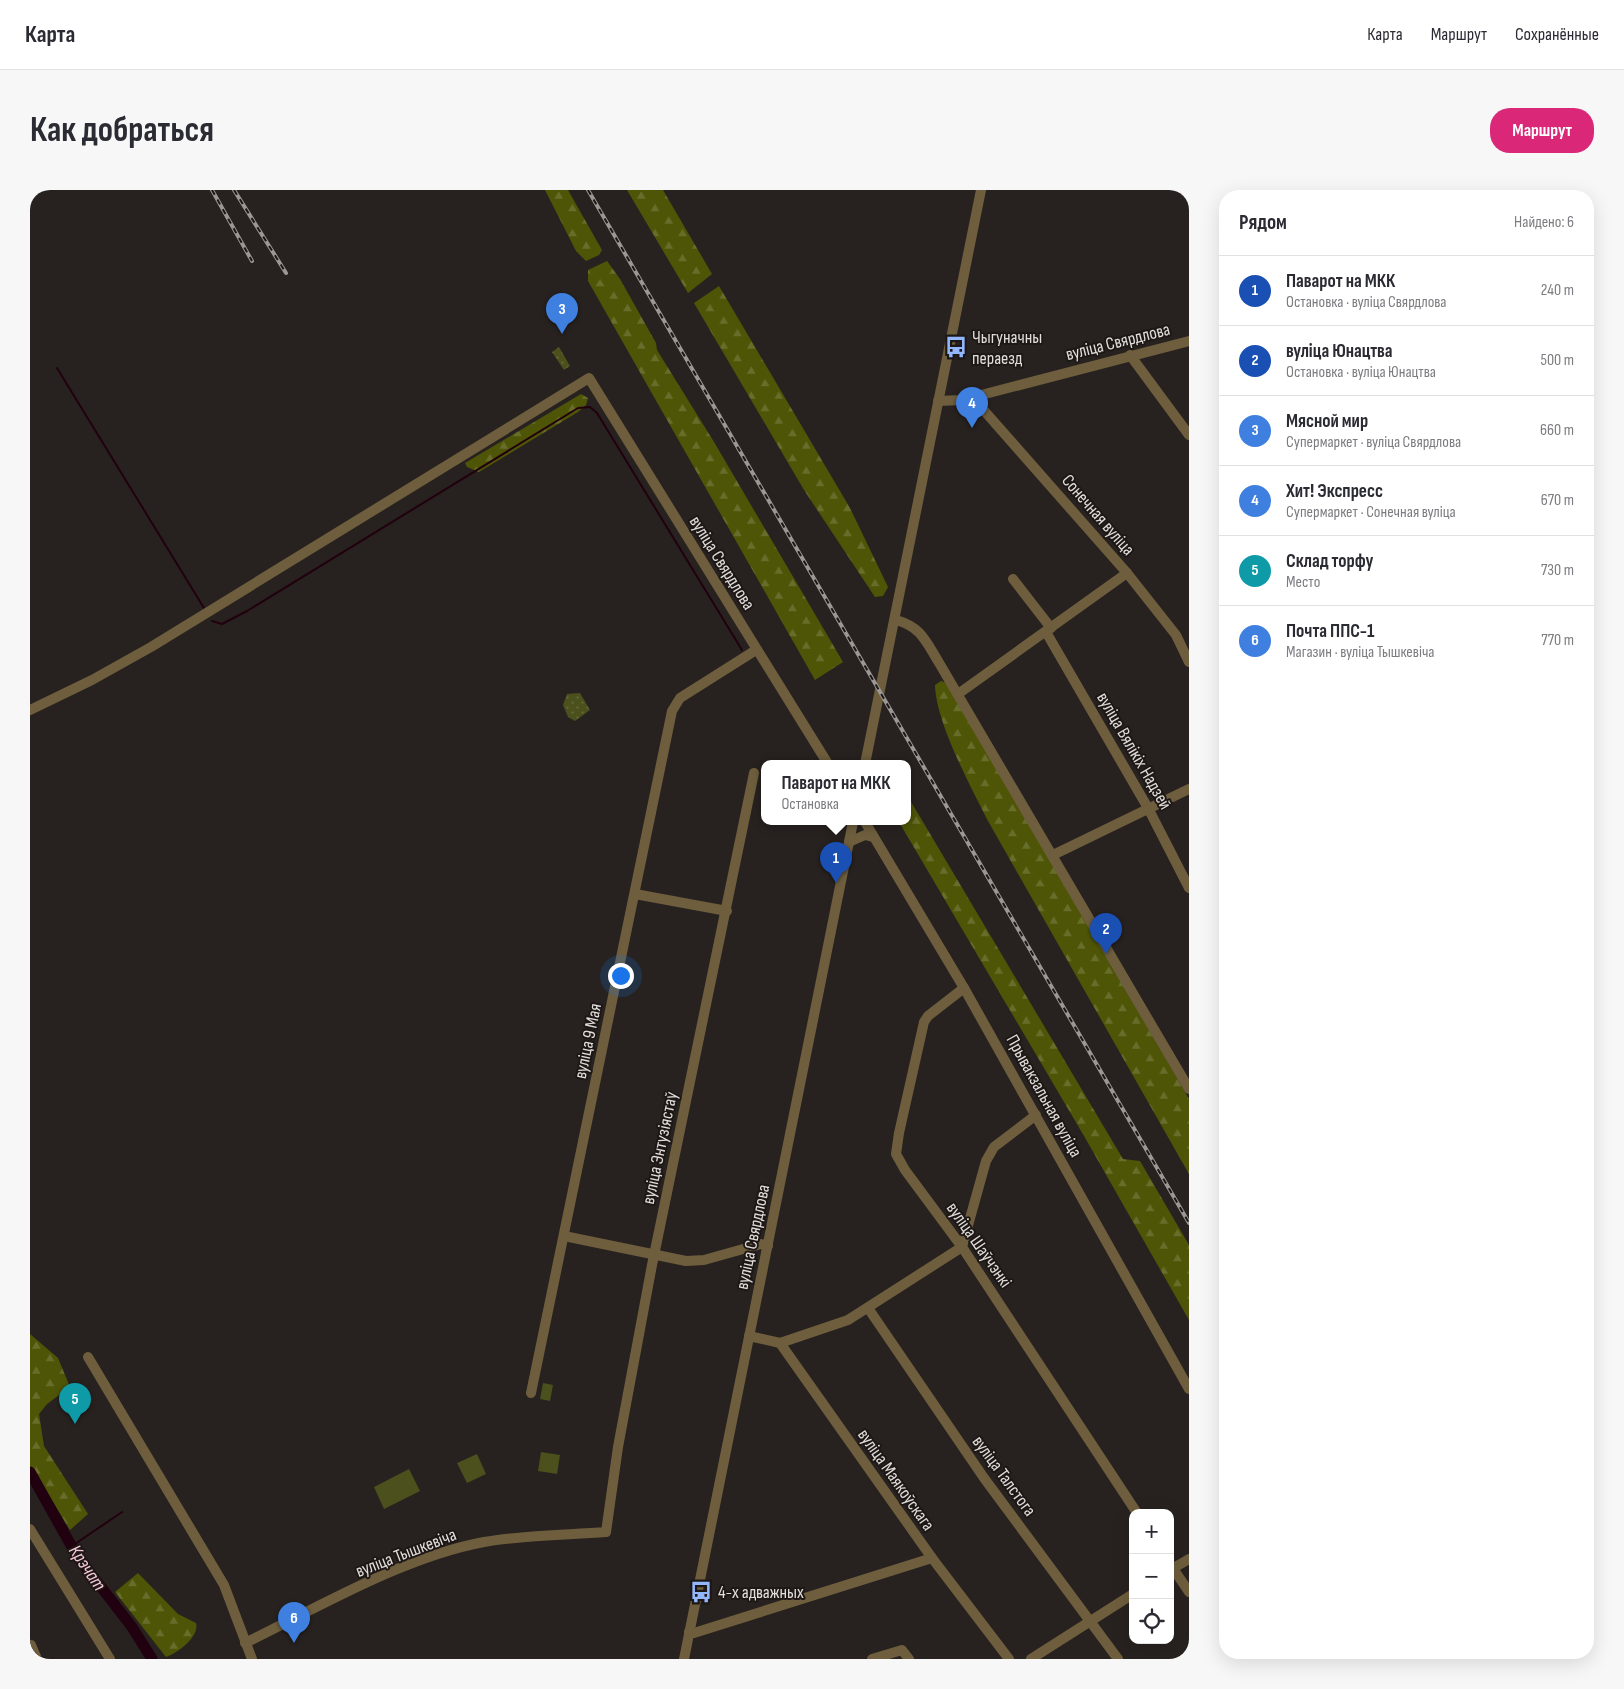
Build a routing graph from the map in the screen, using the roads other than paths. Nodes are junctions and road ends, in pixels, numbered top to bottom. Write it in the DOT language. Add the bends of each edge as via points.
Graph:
graph roads {
  1 [pos="981,190"];
  2 [pos="1189,341"];
  3 [pos="1130,355"];
  4 [pos="977,395"];
  5 [pos="938,401"];
  6 [pos="1189,435"];
  7 [pos="1127,573"];
  8 [pos="1013,578"];
  9 [pos="896,620"];
  10 [pos="1049,630"];
  11 [pos="756,650"];
  12 [pos="1189,662"];
  13 [pos="958,694"];
  14 [pos="30,710"];
  15 [pos="825,760"];
  16 [pos="864,760"];
  17 [pos="754,773"];
  18 [pos="1189,789"];
  19 [pos="1148,808"];
  20 [pos="852,825"];
  21 [pos="867,825"];
  22 [pos="874,837"];
  23 [pos="849,842"];
  24 [pos="1053,855"];
  25 [pos="1189,888"];
  26 [pos="635,894"];
  27 [pos="727,910"];
  28 [pos="964,988"];
  29 [pos="1189,1090"];
  30 [pos="1036,1115"];
  31 [pos="564,1236"];
  32 [pos="768,1246"];
  33 [pos="962,1246"];
  34 [pos="654,1256"];
  35 [pos="868,1308"];
  36 [pos="749,1336"];
  37 [pos="780,1343"];
  38 [pos="88,1357"];
  39 [pos="1189,1389"];
  40 [pos="531,1393"];
  41 [pos="1134,1509"];
  42 [pos="30,1529"];
  43 [pos="606,1532"];
  44 [pos="932,1558"];
  45 [pos="1189,1559"];
  46 [pos="1174,1566"];
  47 [pos="1174,1572"];
  48 [pos="1189,1592"];
  49 [pos="1129,1597"];
  50 [pos="1090,1621"];
  51 [pos="689,1632"];
  52 [pos="246,1643"];
  53 [pos="30,1645"];
  54 [pos="37,1659"];
  55 [pos="110,1659"];
  56 [pos="252,1659"];
  57 [pos="684,1659"];
  58 [pos="872,1659"];
  59 [pos="909,1659"];
  60 [pos="1009,1659"];
  61 [pos="1031,1659"];
  62 [pos="1118,1659"];
  1 -- 5 [label="street"];
  2 -- 3 [label="street, вуліца Свярдлова"];
  3 -- 4 [label="street, вуліца Свярдлова"];
  3 -- 6 [label="street"];
  4 -- 5 [label="street, вуліца Свярдлова" via="954,402"];
  4 -- 7 [label="street, Сонечная вуліца" via="980,406"];
  5 -- 9 [label="street"];
  7 -- 10 [label="street"];
  7 -- 12 [label="street, Сонечная вуліца" via="1176,635"];
  8 -- 10 [label="street, вуліца Вялікіх Надзей"];
  9 -- 13 [label="street" via="920,632"];
  9 -- 16 [label="street"];
  10 -- 13 [label="street"];
  10 -- 19 [label="street, вуліца Вялікіх Надзей"];
  11 -- 14 [label="street, вуліца Свярдлова" via="589,378 151,646"];
  11 -- 15 [label="street, вуліца Свярдлова"];
  11 -- 26 [label="street, вуліца 9 Мая" via="680,698 672,711"];
  13 -- 24 [label="street"];
  17 -- 27 [label="street, вуліца Энтузіястаў"];
  18 -- 19 [label="street"];
  19 -- 24 [label="street"];
  19 -- 25 [label="street, вуліца Вялікіх Надзей"];
  20 -- 23 [label="street, вуліца Свярдлова"];
  21 -- 22 [label="street, Прывакзальная вуліца"];
  22 -- 23 [label="street" via="865,835"];
  22 -- 28 [label="street, Прывакзальная вуліца"];
  23 -- 32 [label="street, вуліца Свярдлова"];
  24 -- 29 [label="street"];
  26 -- 27 [label="street"];
  26 -- 31 [label="street, вуліца 9 Мая"];
  27 -- 34 [label="street, вуліца Энтузіястаў"];
  28 -- 30 [label="street, Прывакзальная вуліца"];
  28 -- 33 [label="street, вуліца Шаўчэнкі" via="924,1022 896,1154"];
  30 -- 33 [label="street" via="994,1147 986,1161"];
  30 -- 39 [label="street, Прывакзальная вуліца"];
  31 -- 34 [label="street"];
  31 -- 40 [label="street, вуліца 9 Мая"];
  32 -- 34 [label="street" via="761,1244 704,1260"];
  32 -- 36 [label="street, вуліца Свярдлова"];
  33 -- 35 [label="street"];
  33 -- 41 [label="street, вуліца Шаўчэнкі"];
  34 -- 43 [label="street, вуліца Энтузіястаў" via="618,1447"];
  35 -- 37 [label="street" via="848,1320"];
  35 -- 50 [label="street, вуліца Талстога" via="984,1478"];
  36 -- 37 [label="street"];
  36 -- 51 [label="street, вуліца Свярдлова"];
  37 -- 44 [label="street, вуліца Маякоўскага"];
  38 -- 52 [label="street" via="224,1586"];
  42 -- 55 [label="street"];
  43 -- 52 [label="street, вуліца Тышкевіча" via="484,1542 464,1547 374,1580"];
  44 -- 51 [label="street"];
  44 -- 60 [label="street, вуліца Маякоўскага"];
  45 -- 46 [label="street"];
  47 -- 48 [label="street"];
  49 -- 50 [label="street"];
  50 -- 61 [label="street"];
  50 -- 62 [label="street, вуліца Талстога"];
  51 -- 57 [label="street, вуліца Свярдлова"];
  52 -- 56 [label="street"];
  53 -- 54 [label="street"];
  58 -- 59 [label="street" via="902,1650"];
}
